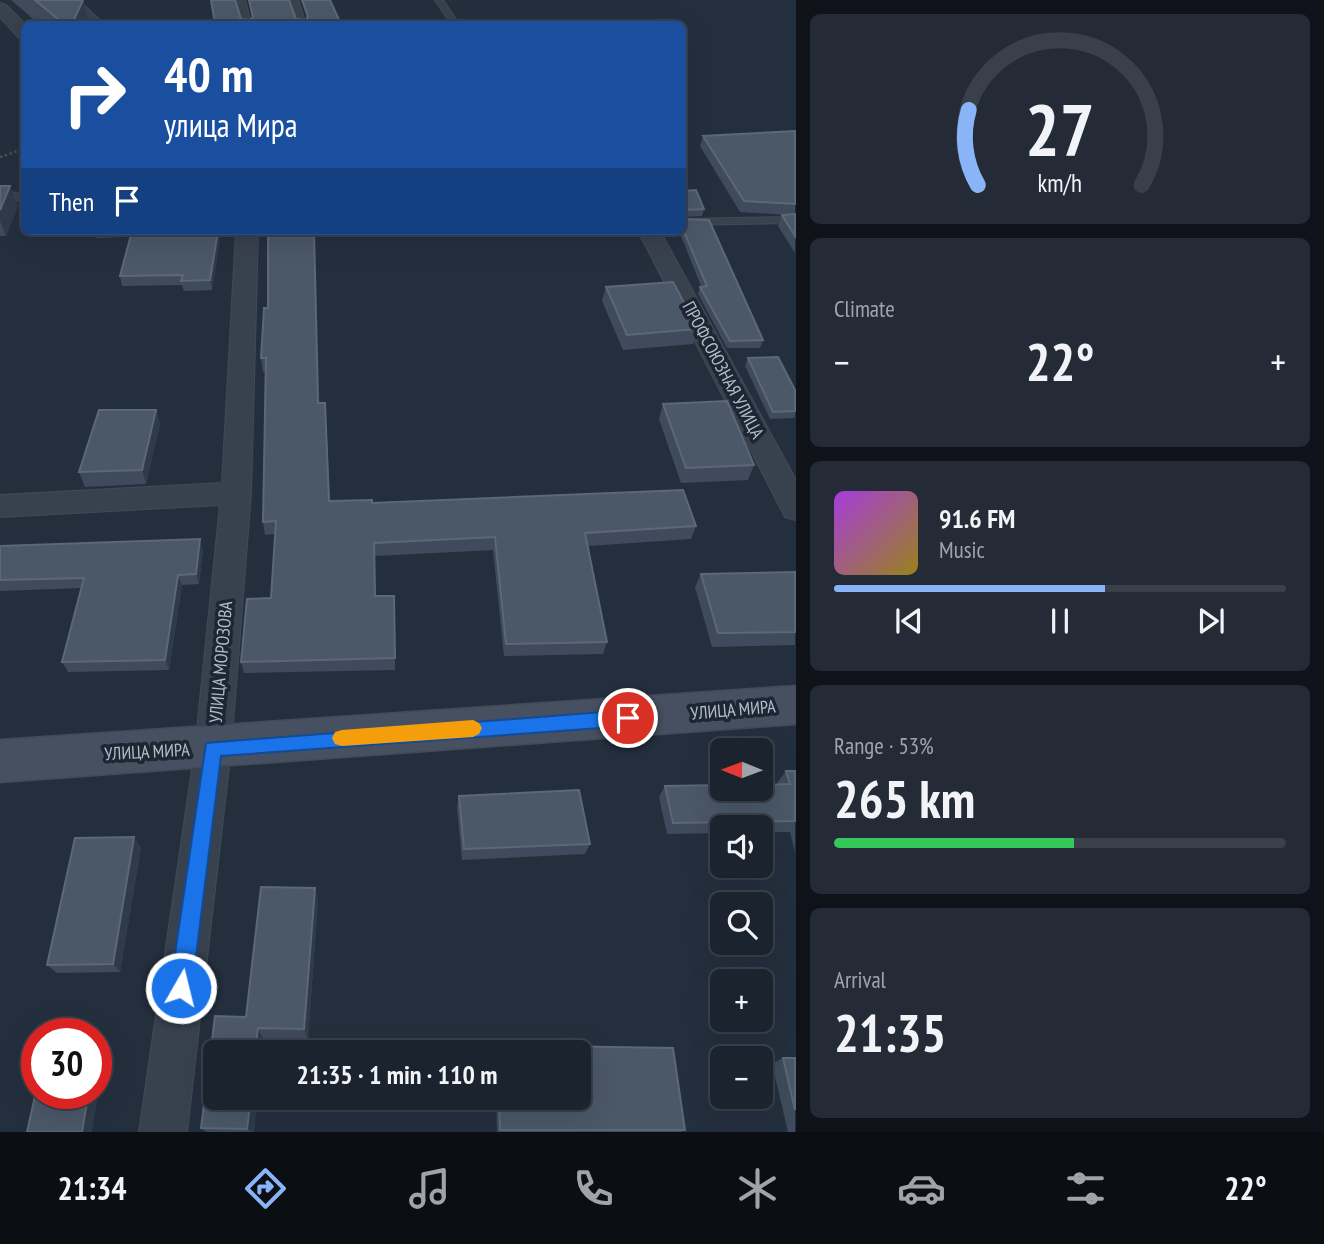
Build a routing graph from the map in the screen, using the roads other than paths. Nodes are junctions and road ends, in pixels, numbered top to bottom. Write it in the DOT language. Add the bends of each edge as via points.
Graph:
graph roads {
  1 [pos="73,0"];
  2 [pos="241,0"];
  3 [pos="293,0"];
  4 [pos="439,0"];
  5 [pos="0,8"];
  6 [pos="97,21"];
  7 [pos="246,21"];
  8 [pos="301,21"];
  9 [pos="453,21"];
  10 [pos="21,30"];
  11 [pos="0,195"];
  12 [pos="21,196"];
  13 [pos="796,220"];
  14 [pos="686,222"];
  15 [pos="247,235"];
  16 [pos="651,235"];
  17 [pos="236,493"];
  18 [pos="0,506"];
  19 [pos="796,509"];
  20 [pos="796,705"];
  21 [pos="213,748"];
  22 [pos="0,761"];
  23 [pos="163,1132"];
  1 -- 6 [label="lane"];
  2 -- 7 [label="lane"];
  3 -- 8 [label="lane"];
  4 -- 9 [label="lane"];
  5 -- 10 [label="street"];
  11 -- 12 [label="lane"];
  13 -- 14 [label="lane"];
  15 -- 17 [label="street, УЛИЦА МОРОЗОВА"];
  16 -- 19 [label="street, ПРОФСОЮЗНАЯ УЛИЦА"];
  17 -- 18 [label="street"];
  17 -- 21 [label="street, УЛИЦА МОРОЗОВА"];
  20 -- 21 [label="street, УЛИЦА МИРА"];
  21 -- 22 [label="street, УЛИЦА МИРА"];
  21 -- 23 [label="street, УЛИЦА МОРОЗОВА"];
}
